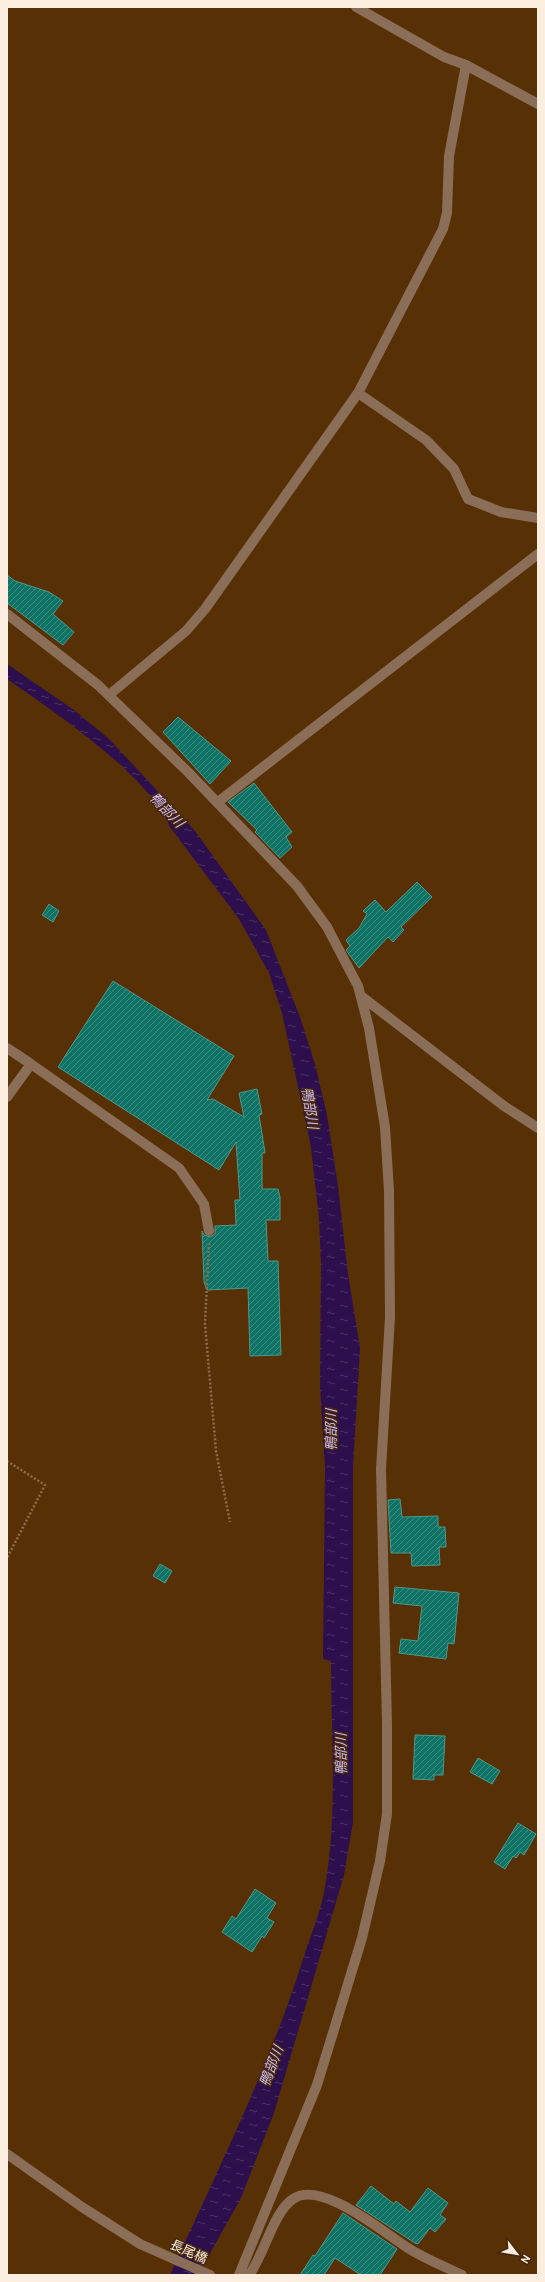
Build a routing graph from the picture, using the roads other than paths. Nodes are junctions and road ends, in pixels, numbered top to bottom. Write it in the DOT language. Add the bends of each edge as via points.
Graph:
graph roads {
  1 [pos="356,7"];
  2 [pos="466,66"];
  3 [pos="538,104"];
  4 [pos="358,393"];
  5 [pos="538,518"];
  6 [pos="538,554"];
  7 [pos="7,614"];
  8 [pos="109,695"];
  9 [pos="218,802"];
  10 [pos="361,996"];
  11 [pos="7,1048"];
  12 [pos="31,1064"];
  13 [pos="7,1097"];
  14 [pos="538,1128"];
  15 [pos="209,1231"];
  16 [pos="7,2154"];
  17 [pos="210,2275"];
  18 [pos="239,2275"];
  19 [pos="250,2275"];
  20 [pos="462,2275"];
  1 -- 2 [label="street" via="444,57"];
  2 -- 3 [label="street"];
  2 -- 4 [label="street" via="449,156 447,212 442,228"];
  4 -- 5 [label="street" via="426,440 454,469 468,499 501,512"];
  4 -- 8 [label="street" via="205,609 186,632"];
  6 -- 9 [label="street"];
  7 -- 8 [label="street"];
  8 -- 9 [label="street"];
  9 -- 10 [label="street" via="297,886 327,927"];
  10 -- 14 [label="street" via="493,1098"];
  10 -- 18 [label="street" via="369,1028 385,1127 389,1192 390,1317 381,1469 388,1724 387,1814 380,1861 362,1938 317,2085"];
  11 -- 12 [label="street"];
  12 -- 13 [label="street"];
  12 -- 15 [label="street" via="179,1168 204,1204"];
  16 -- 17 [label="street, 長尾橋" via="140,2244"];
  19 -- 20 [label="street" via="277,2218 293,2199 308,2194 322,2196 340,2204 408,2249"];
}
